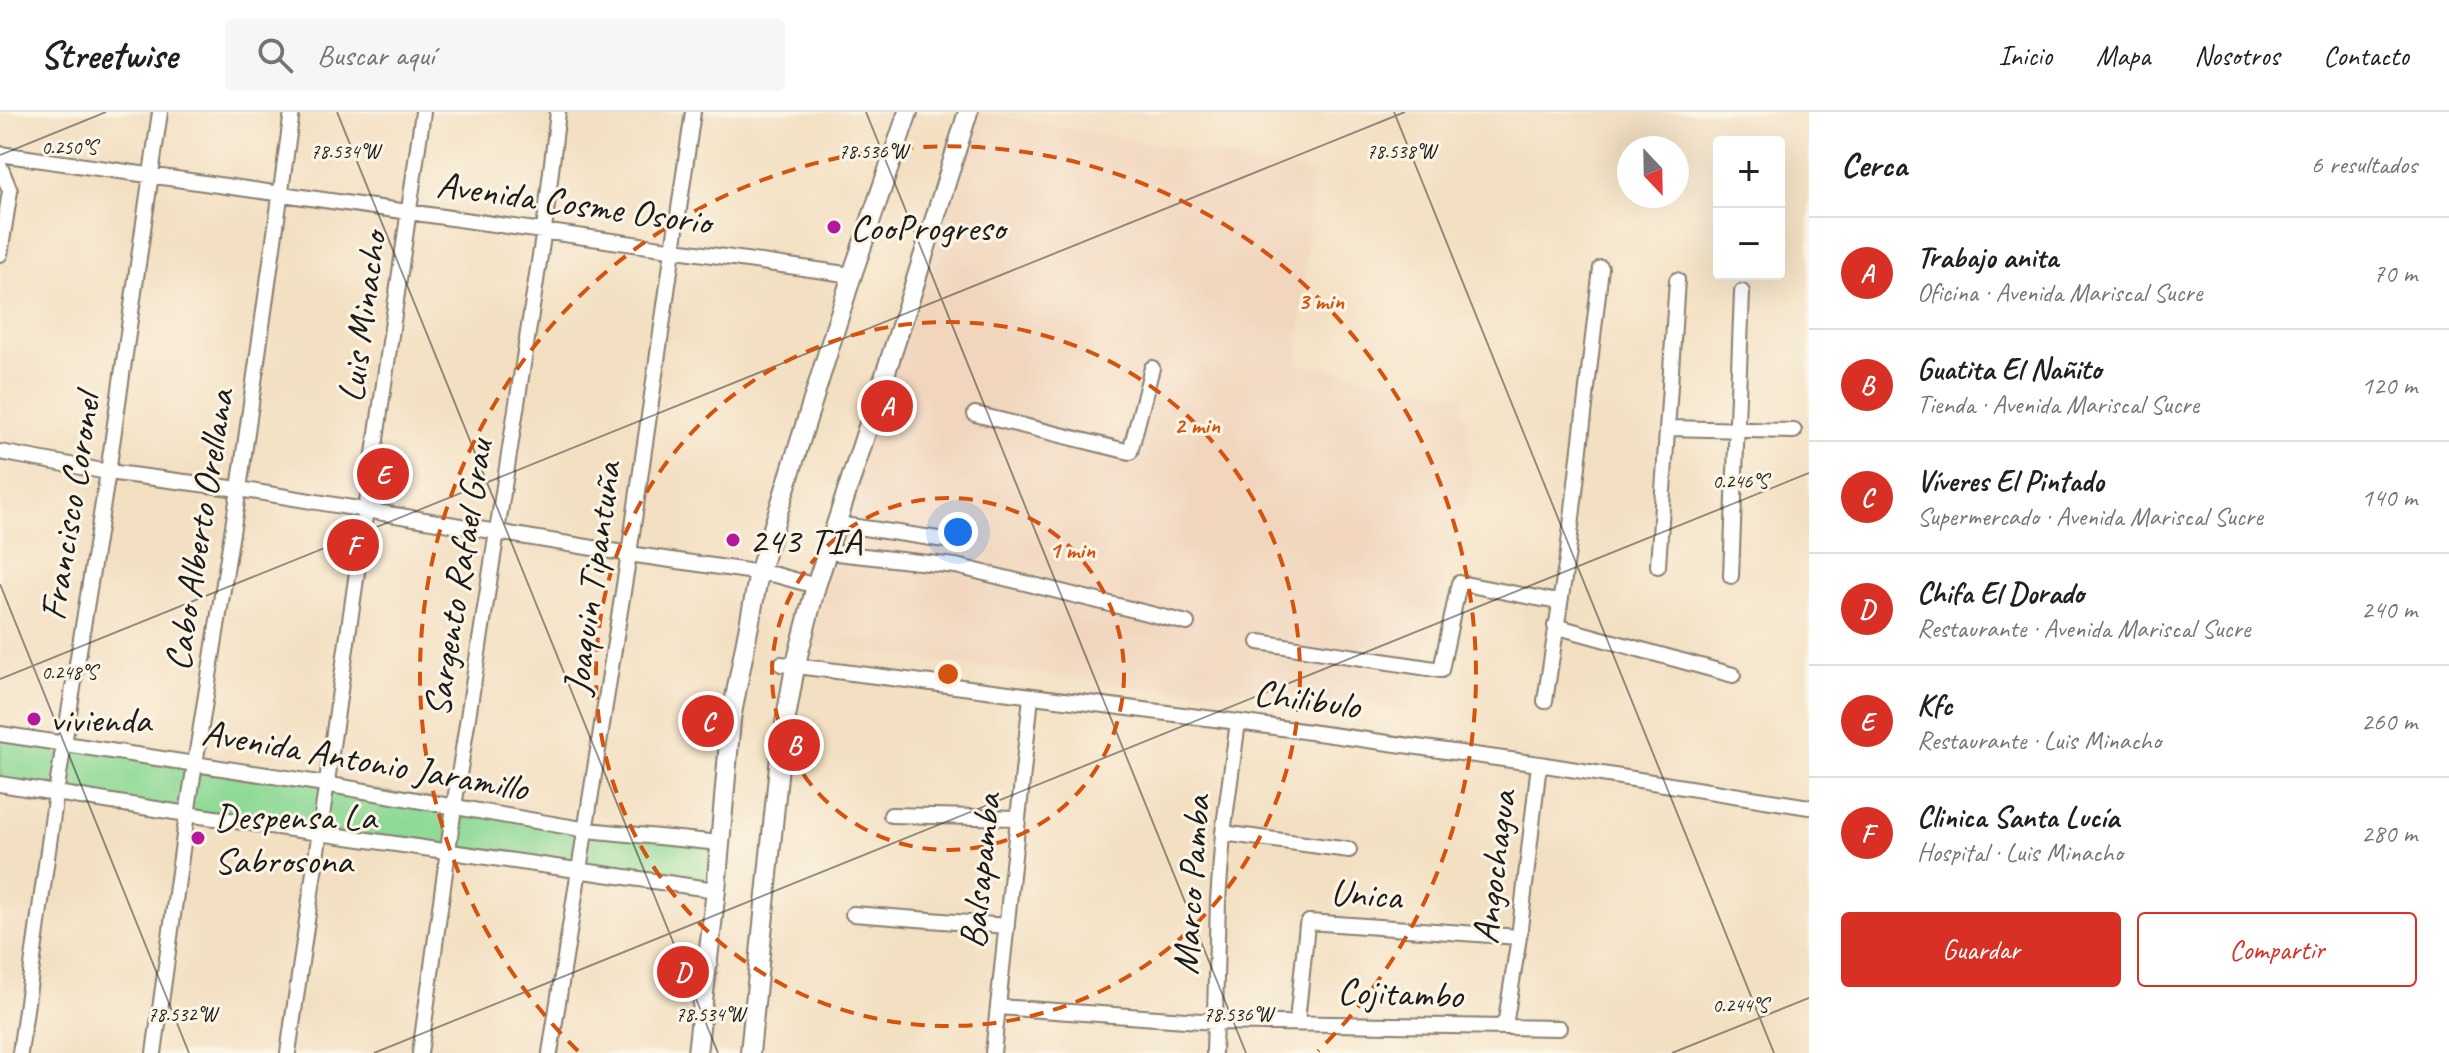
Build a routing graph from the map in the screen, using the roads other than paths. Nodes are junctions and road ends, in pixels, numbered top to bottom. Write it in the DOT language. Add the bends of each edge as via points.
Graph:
graph roads {
  1 [pos="160,112"];
  2 [pos="292,112"];
  3 [pos="423,112"];
  4 [pos="558,112"];
  5 [pos="693,112"];
  6 [pos="908,112"];
  7 [pos="968,112"];
  8 [pos="0,154"];
  9 [pos="0,166"];
  10 [pos="152,175"];
  11 [pos="281,192"];
  12 [pos="409,211"];
  13 [pos="544,230"];
  14 [pos="671,250"];
  15 [pos="0,254"];
  16 [pos="1601,268"];
  17 [pos="852,275"];
  18 [pos="1677,280"];
  19 [pos="1742,292"];
  20 [pos="1152,368"];
  21 [pos="975,414"];
  22 [pos="1667,428"];
  23 [pos="1794,431"];
  24 [pos="0,452"];
  25 [pos="108,472"];
  26 [pos="239,489"];
  27 [pos="367,509"];
  28 [pos="837,524"];
  29 [pos="498,532"];
  30 [pos="959,542"];
  31 [pos="827,552"];
  32 [pos="629,554"];
  33 [pos="1658,566"];
  34 [pos="759,573"];
  35 [pos="1731,576"];
  36 [pos="816,586"];
  37 [pos="1558,602"];
  38 [pos="1187,623"];
  39 [pos="1555,626"];
  40 [pos="1259,642"];
  41 [pos="788,665"];
  42 [pos="1733,675"];
  43 [pos="1031,697"];
  44 [pos="1545,701"];
  45 [pos="1238,722"];
  46 [pos="0,734"];
  47 [pos="65,744"];
  48 [pos="195,763"];
  49 [pos="1539,764"];
  50 [pos="0,784"];
  51 [pos="325,784"];
  52 [pos="56,793"];
  53 [pos="454,807"];
  54 [pos="1809,807"];
  55 [pos="187,814"];
  56 [pos="891,815"];
  57 [pos="1018,818"];
  58 [pos="587,830"];
  59 [pos="320,833"];
  60 [pos="1223,833"];
  61 [pos="720,843"];
  62 [pos="1349,850"];
  63 [pos="448,852"];
  64 [pos="581,871"];
  65 [pos="716,890"];
  66 [pos="853,914"];
  67 [pos="1007,926"];
  68 [pos="1519,937"];
  69 [pos="998,1007"];
  70 [pos="1297,1021"];
  71 [pos="1215,1022"];
  72 [pos="1502,1025"];
  73 [pos="1559,1028"];
  74 [pos="20,1053"];
  75 [pos="154,1053"];
  76 [pos="288,1053"];
  77 [pos="420,1053"];
  78 [pos="550,1053"];
  79 [pos="697,1053"];
  80 [pos="750,1053"];
  81 [pos="993,1053"];
  82 [pos="1214,1053"];
  1 -- 10 [label="street, Francisco Coronel"];
  2 -- 11 [label="street, Cabo Alberto Orellana"];
  3 -- 12 [label="street, Luis Minacho"];
  4 -- 13 [label="street, Sargento Rafael Grau"];
  5 -- 14 [label="street, Joaquin Tipantuña"];
  6 -- 17 [label="main road"];
  7 -- 28 [label="main road"];
  8 -- 10 [label="street, Avenida Cosme Osorio"];
  9 -- 15 [label="street" via="10,191"];
  10 -- 11 [label="street, Avenida Cosme Osorio"];
  10 -- 25 [label="street, Francisco Coronel"];
  11 -- 12 [label="street, Avenida Cosme Osorio"];
  11 -- 26 [label="street, Cabo Alberto Orellana"];
  12 -- 13 [label="street, Avenida Cosme Osorio"];
  12 -- 27 [label="street, Luis Minacho"];
  13 -- 14 [label="street, Avenida Cosme Osorio"];
  13 -- 29 [label="street, Sargento Rafael Grau"];
  14 -- 17 [label="street, Avenida Cosme Osorio"];
  14 -- 32 [label="street, Joaquin Tipantuña"];
  16 -- 37 [label="street"];
  17 -- 34 [label="main road"];
  18 -- 22 [label="street"];
  19 -- 35 [label="street"];
  20 -- 21 [label="street" via="1130,452"];
  22 -- 23 [label="street"];
  22 -- 33 [label="street"];
  24 -- 25 [label="street"];
  25 -- 26 [label="street"];
  25 -- 47 [label="street, Francisco Coronel"];
  26 -- 27 [label="street"];
  26 -- 48 [label="street, Cabo Alberto Orellana"];
  27 -- 29 [label="street"];
  27 -- 51 [label="street, Luis Minacho"];
  28 -- 30 [label="street"];
  28 -- 31 [label="main road"];
  29 -- 32 [label="street"];
  29 -- 53 [label="street, Sargento Rafael Grau"];
  31 -- 36 [label="main road"];
  31 -- 38 [label="street" via="956,566"];
  32 -- 34 [label="street"];
  32 -- 58 [label="street, Joaquin Tipantuña"];
  34 -- 36 [label="street"];
  34 -- 61 [label="main road" via="731,719"];
  36 -- 41 [label="main road"];
  37 -- 39 [label="street"];
  37 -- 40 [label="street" via="1459,583 1441,670"];
  39 -- 42 [label="street"];
  39 -- 44 [label="street"];
  41 -- 43 [label="street, Chilibulo"];
  41 -- 80 [label="main road"];
  43 -- 45 [label="street, Chilibulo"];
  43 -- 57 [label="street, Balsapamba"];
  45 -- 49 [label="street, Chilibulo"];
  45 -- 60 [label="street, Marco Pamba"];
  46 -- 47 [label="street, Avenida Antonio Jaramillo"];
  47 -- 48 [label="street, Avenida Antonio Jaramillo"];
  47 -- 52 [label="street, Francisco Coronel"];
  48 -- 51 [label="street, Avenida Antonio Jaramillo"];
  48 -- 55 [label="street, Cabo Alberto Orellana"];
  49 -- 54 [label="street, Chilibulo"];
  49 -- 68 [label="street, Angochagua"];
  50 -- 52 [label="street, Avenida Antonio Jaramillo"];
  51 -- 53 [label="street, Avenida Antonio Jaramillo"];
  51 -- 59 [label="street, Luis Minacho"];
  52 -- 55 [label="street, Avenida Antonio Jaramillo"];
  52 -- 74 [label="street, Francisco Coronel"];
  53 -- 58 [label="street, Avenida Antonio Jaramillo"];
  53 -- 63 [label="street, Sargento Rafael Grau"];
  55 -- 59 [label="street, Avenida Antonio Jaramillo"];
  55 -- 75 [label="street, Cabo Alberto Orellana"];
  56 -- 57 [label="street"];
  57 -- 67 [label="street, Balsapamba"];
  58 -- 61 [label="street, Avenida Antonio Jaramillo"];
  58 -- 64 [label="street, Joaquin Tipantuña"];
  59 -- 63 [label="street, Avenida Antonio Jaramillo"];
  59 -- 76 [label="street, Luis Minacho"];
  60 -- 62 [label="street"];
  60 -- 71 [label="street, Marco Pamba"];
  61 -- 65 [label="main road"];
  63 -- 64 [label="street, Avenida Antonio Jaramillo"];
  63 -- 77 [label="street, Sargento Rafael Grau"];
  64 -- 65 [label="street, Avenida Antonio Jaramillo"];
  64 -- 78 [label="street, Joaquin Tipantuña"];
  65 -- 79 [label="main road"];
  66 -- 67 [label="street"];
  67 -- 69 [label="street, Balsapamba"];
  68 -- 70 [label="street, Unica" via="1309,922"];
  68 -- 72 [label="street, Angochagua"];
  69 -- 71 [label="street, Cojitambo"];
  69 -- 81 [label="street, Balsapamba"];
  70 -- 71 [label="street, Cojitambo"];
  70 -- 72 [label="street, Cojitambo"];
  71 -- 82 [label="street, Marco Pamba"];
  72 -- 73 [label="street, Cojitambo"];
}
